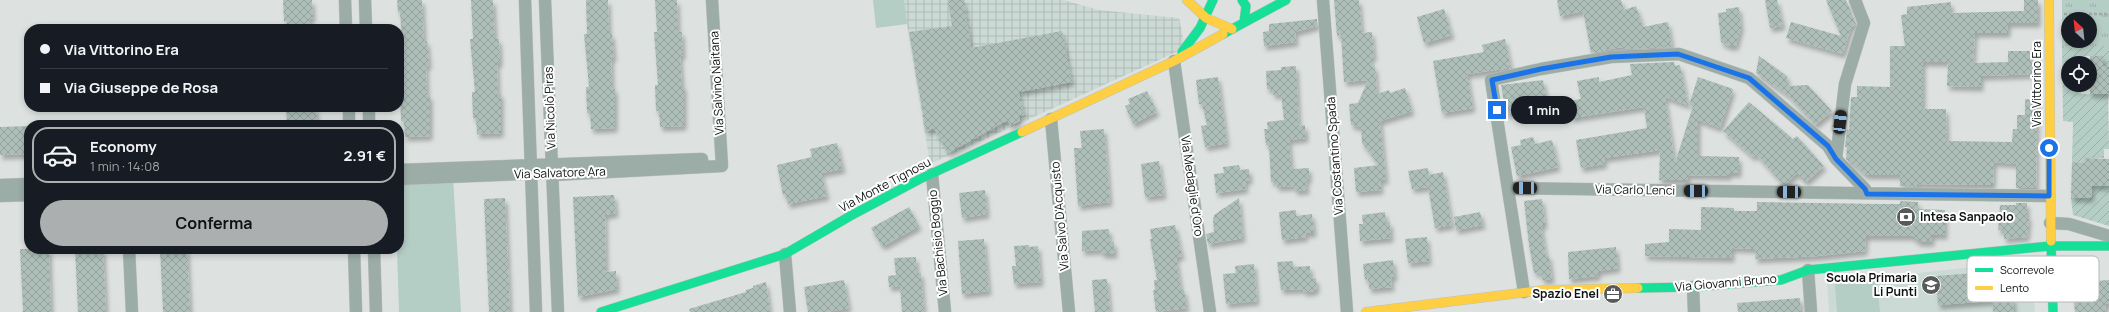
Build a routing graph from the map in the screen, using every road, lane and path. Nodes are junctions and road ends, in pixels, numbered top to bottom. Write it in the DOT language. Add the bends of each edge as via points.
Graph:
graph roads {
  1 [pos="345,0"];
  2 [pos="365,0"];
  3 [pos="525,0"];
  4 [pos="545,0"];
  5 [pos="712,0"];
  6 [pos="1188,0"];
  7 [pos="1213,0"];
  8 [pos="1242,0"];
  9 [pos="1286,0"];
  10 [pos="1323,0"];
  11 [pos="1855,0"];
  12 [pos="2049,0"];
  13 [pos="2109,14"];
  14 [pos="2049,15"];
  15 [pos="1206,18"];
  16 [pos="1244,22"];
  17 [pos="346,24"];
  18 [pos="366,24"];
  19 [pos="1232,29"];
  20 [pos="1174,61"];
  21 [pos="1051,119"];
  22 [pos="1836,159"];
  23 [pos="721,162"];
  24 [pos="531,169"];
  25 [pos="552,169"];
  26 [pos="404,170"];
  27 [pos="932,174"];
  28 [pos="404,179"];
  29 [pos="24,184"];
  30 [pos="0,185"];
  31 [pos="1509,188"];
  32 [pos="1867,194"];
  33 [pos="24,195"];
  34 [pos="0,196"];
  35 [pos="2049,196"];
  36 [pos="2050,223"];
  37 [pos="2109,236"];
  38 [pos="2050,246"];
  39 [pos="2109,246"];
  40 [pos="129,254"];
  41 [pos="354,254"];
  42 [pos="374,254"];
  43 [pos="785,254"];
  44 [pos="2050,256"];
  45 [pos="1808,270"];
  46 [pos="1693,288"];
  47 [pos="1524,292"];
  48 [pos="2053,302"];
  49 [pos="629,308"];
  50 [pos="132,312"];
  51 [pos="356,312"];
  52 [pos="376,312"];
  53 [pos="536,312"];
  54 [pos="558,312"];
  55 [pos="601,312"];
  56 [pos="790,312"];
  57 [pos="945,312"];
  58 [pos="1069,312"];
  59 [pos="1210,312"];
  60 [pos="1347,312"];
  61 [pos="1366,312"];
  62 [pos="1694,312"];
  63 [pos="1811,312"];
  64 [pos="2053,312"];
  1 -- 17 [label="street"];
  2 -- 18 [label="street"];
  3 -- 24 [label="street, Via Nicolò Piras"];
  4 -- 25 [label="street, Via Nicolò Piras"];
  5 -- 23 [label="street, Via Salvino Naitana"];
  6 -- 15 [label="street"];
  7 -- 15 [label="street, Via Monte Tignosu"];
  8 -- 16 [label="street" via="1246,6"];
  9 -- 16 [label="street, Via Monte Tignosu"];
  10 -- 60 [label="street, Via Costantino Spada"];
  11 -- 22 [label="street" via="1864,23 1845,84"];
  12 -- 14 [label="street, Via Vittorino Era"];
  13 -- 14 [label="path"];
  14 -- 35 [label="street, Via Vittorino Era"];
  15 -- 19 [label="street"];
  15 -- 20 [label="street, Via Monte Tignosu" via="1195,39"];
  16 -- 19 [label="street, Via Monte Tignosu"];
  19 -- 20 [label="street, Via Monte Tignosu"];
  20 -- 21 [label="street, Via Monte Tignosu"];
  20 -- 59 [label="street, Via Medaglie d'Oro"];
  21 -- 27 [label="street, Via Monte Tignosu"];
  21 -- 58 [label="street, Via Salvo D'Acquisto"];
  22 -- 31 [label="street" via="1828,146 1749,78 1678,54 1611,57 1492,80"];
  22 -- 32 [label="street"];
  23 -- 25 [label="street, Via Salvatore Ara"];
  24 -- 25 [label="street, Via Salvatore Ara"];
  24 -- 26 [label="street, Via Salvatore Ara"];
  24 -- 28 [label="street, Via Salvatore Ara"];
  24 -- 53 [label="street, Via Nicolò Piras"];
  25 -- 54 [label="street, Via Nicolò Piras"];
  27 -- 43 [label="street, Via Monte Tignosu" via="852,215"];
  27 -- 57 [label="street, Via Bachisio Boggio"];
  29 -- 30 [label="street"];
  31 -- 32 [label="street, Via Carlo Lenci"];
  31 -- 47 [label="street"];
  32 -- 35 [label="street, Via Carlo Lenci"];
  33 -- 34 [label="street"];
  35 -- 36 [label="street, Via Vittorino Era"];
  36 -- 37 [label="street" via="2068,224"];
  36 -- 38 [label="street, Via Vittorino Era"];
  38 -- 39 [label="street, Via Giovanni Bruno"];
  38 -- 44 [label="street, Via Vittorino Era"];
  38 -- 45 [label="street, Via Giovanni Bruno"];
  40 -- 50 [label="street"];
  41 -- 51 [label="street"];
  42 -- 52 [label="street"];
  43 -- 49 [label="street, Via Monte Tignosu"];
  43 -- 56 [label="street"];
  45 -- 46 [label="street, Via Giovanni Bruno" via="1781,280"];
  45 -- 63 [label="street"];
  46 -- 47 [label="street, Via Giovanni Bruno"];
  46 -- 62 [label="street"];
  47 -- 61 [label="street, Via Giovanni Bruno"];
  48 -- 64 [label="street, Via Vittorino Era"];
  49 -- 55 [label="street, Via Monte Tignosu"];
}
